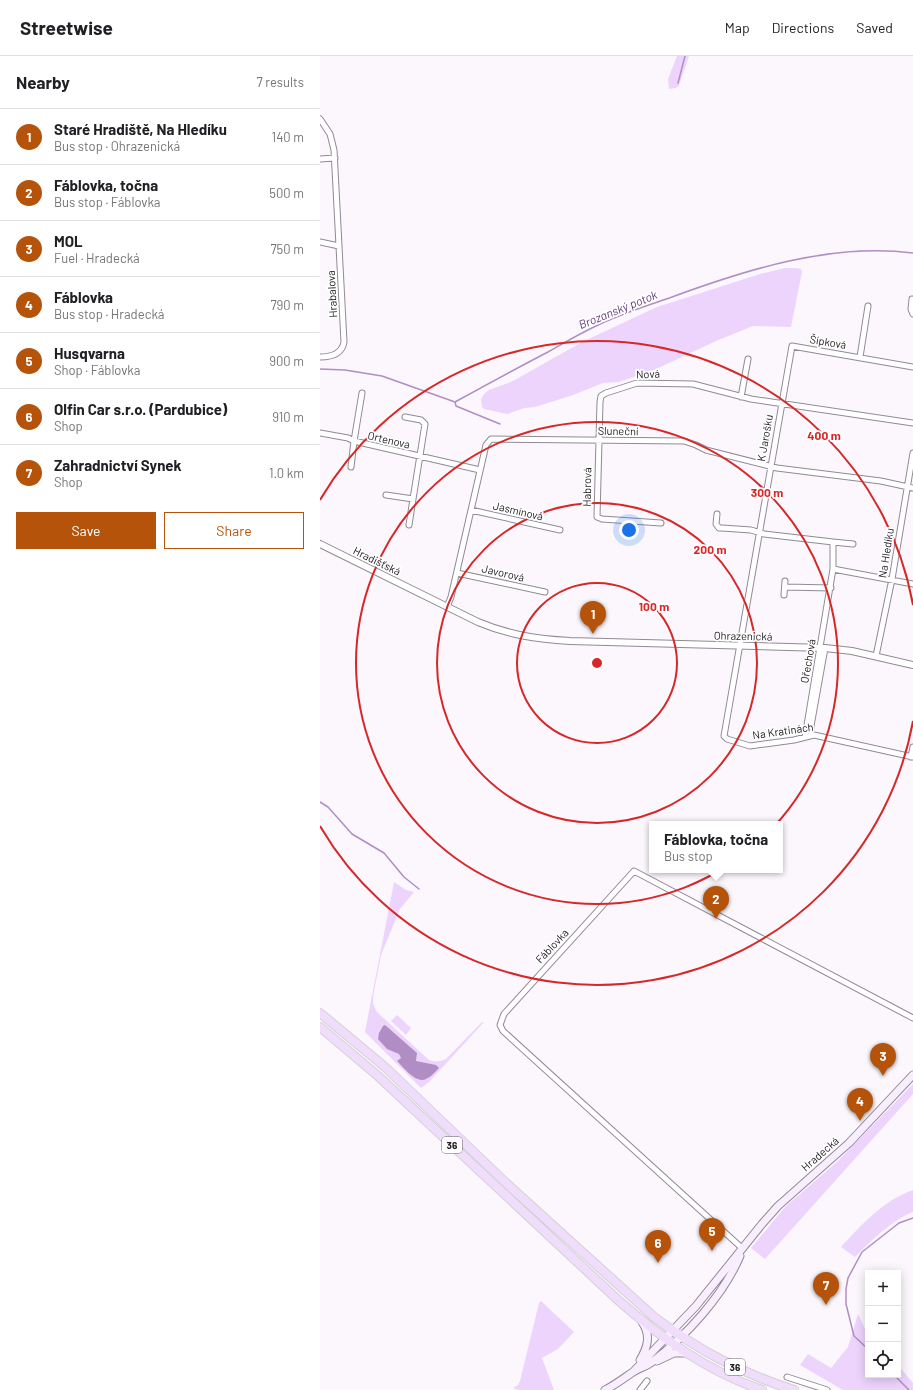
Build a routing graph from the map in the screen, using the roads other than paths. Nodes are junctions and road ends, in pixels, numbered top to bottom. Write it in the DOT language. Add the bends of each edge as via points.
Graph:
graph roads {
  1 [pos="320,119"];
  2 [pos="334,158"];
  3 [pos="320,159"];
  4 [pos="320,242"];
  5 [pos="339,246"];
  6 [pos="912,299"];
  7 [pos="868,306"];
  8 [pos="913,314"];
  9 [pos="792,346"];
  10 [pos="860,357"];
  11 [pos="320,358"];
  12 [pos="748,359"];
  13 [pos="913,366"];
  14 [pos="362,393"];
  15 [pos="741,397"];
  16 [pos="782,404"];
  17 [pos="405,417"];
  18 [pos="913,423"];
  19 [pos="320,433"];
  20 [pos="598,440"];
  21 [pos="354,441"];
  22 [pos="913,453"];
  23 [pos="419,457"];
  24 [pos="771,466"];
  25 [pos="351,467"];
  26 [pos="480,470"];
  27 [pos="907,487"];
  28 [pos="913,488"];
  29 [pos="386,495"];
  30 [pos="413,499"];
  31 [pos="471,510"];
  32 [pos="717,514"];
  33 [pos="661,523"];
  34 [pos="409,525"];
  35 [pos="560,530"];
  36 [pos="759,533"];
  37 [pos="833,542"];
  38 [pos="320,544"];
  39 [pos="853,544"];
  40 [pos="833,569"];
  41 [pos="457,573"];
  42 [pos="892,579"];
  43 [pos="913,584"];
  44 [pos="830,588"];
  45 [pos="545,592"];
  46 [pos="784,595"];
  47 [pos="447,607"];
  48 [pos="740,646"];
  49 [pos="822,648"];
  50 [pos="876,656"];
  51 [pos="913,665"];
  52 [pos="811,735"];
  53 [pos="805,737"];
  54 [pos="913,747"];
  55 [pos="912,757"];
  56 [pos="320,1013"];
  57 [pos="913,1018"];
  58 [pos="320,1027"];
  59 [pos="913,1075"];
  60 [pos="742,1249"];
  61 [pos="640,1320"];
  62 [pos="673,1331"];
  63 [pos="681,1336"];
  64 [pos="666,1339"];
  65 [pos="673,1344"];
  66 [pos="686,1353"];
  67 [pos="651,1363"];
  68 [pos="634,1371"];
  69 [pos="787,1377"];
  70 [pos="647,1381"];
  71 [pos="605,1390"];
  72 [pos="640,1390"];
  73 [pos="762,1390"];
  74 [pos="794,1390"];
  75 [pos="827,1390"];
  1 -- 2 [label="street, Hrabalova" via="332,139"];
  2 -- 3 [label="street"];
  2 -- 5 [label="street, Hrabalova"];
  4 -- 5 [label="street"];
  5 -- 11 [label="street, Hrabalova" via="344,342 341,350 331,356"];
  6 -- 8 [label="street"];
  7 -- 10 [label="street, Šípková"];
  9 -- 10 [label="street, Šípková"];
  9 -- 16 [label="street, K Jarošku"];
  10 -- 13 [label="street, Šípková"];
  12 -- 15 [label="street"];
  14 -- 21 [label="street, Ortenova"];
  15 -- 16 [label="street, Nová"];
  15 -- 20 [label="street, Nová" via="693,384 633,384 601,396"];
  16 -- 18 [label="street, Nová"];
  16 -- 24 [label="street, K Jarošku"];
  17 -- 23 [label="street, Ortenova" via="424,422"];
  19 -- 21 [label="street, Ortenova"];
  20 -- 24 [label="street, Sluneční" via="684,441 706,450"];
  20 -- 26 [label="street, Sluneční" via="491,439 486,445"];
  20 -- 33 [label="street, Habrová" via="597,517"];
  21 -- 23 [label="street, Ortenova"];
  21 -- 25 [label="street, Ortenova"];
  22 -- 27 [label="street, Na Hledíku"];
  23 -- 26 [label="street, Ortenova"];
  23 -- 30 [label="street, Ortenova"];
  24 -- 27 [label="street, Sluneční"];
  24 -- 36 [label="street, K Jarošku"];
  26 -- 31 [label="street, Sluneční"];
  27 -- 28 [label="street, Sluneční"];
  27 -- 42 [label="street, Na Hledíku"];
  29 -- 30 [label="street"];
  30 -- 34 [label="street, Ortenova"];
  31 -- 35 [label="street, Jasmínová"];
  31 -- 41 [label="street, Sluneční"];
  32 -- 36 [label="street" via="716,524 719,528"];
  36 -- 37 [label="street"];
  36 -- 48 [label="street, K Jarošku"];
  37 -- 39 [label="street"];
  37 -- 40 [label="street, Ořechová"];
  38 -- 47 [label="street, Hradišťská"];
  40 -- 42 [label="street"];
  40 -- 44 [label="street, Ořechová"];
  41 -- 45 [label="street, Javorová"];
  41 -- 47 [label="street, Sluneční"];
  42 -- 43 [label="street"];
  42 -- 50 [label="street, Na Hledíku"];
  44 -- 46 [label="street" via="785,584"];
  44 -- 49 [label="street, Ořechová"];
  47 -- 48 [label="street, Ohrazenická" via="504,632 530,638"];
  48 -- 49 [label="street, Ohrazenická"];
  48 -- 53 [label="street, Na Kratinách" via="725,738 750,746"];
  49 -- 50 [label="street, Ohrazenická"];
  49 -- 52 [label="street, Ořechová"];
  49 -- 53 [label="street, Ořechová"];
  50 -- 51 [label="street, Ohrazenická"];
  52 -- 53 [label="street, Na Kratinách"];
  52 -- 55 [label="street, Na Kratinách"];
  54 -- 55 [label="street"];
  56 -- 62 [label="main road, 36" via="385,1067 553,1226"];
  57 -- 60 [label="street, Fáblovka" via="634,872 504,1014 500,1021 503,1031"];
  58 -- 61 [label="main road, 36" via="378,1076"];
  59 -- 60 [label="main road, Hradecká" via="849,1143 778,1206"];
  60 -- 62 [label="main road, Hradecká"];
  60 -- 63 [label="main road, Hradecká" via="736,1266 716,1296"];
  61 -- 64 [label="main road, 36"];
  61 -- 68 [label="main road" via="647,1331 648,1343"];
  62 -- 63 [label="main road, 36"];
  62 -- 64 [label="main road, Hradecká"];
  63 -- 65 [label="main road, Hradecká"];
  63 -- 74 [label="main road, 36" via="728,1364"];
  64 -- 65 [label="main road, 36"];
  64 -- 68 [label="main road, Hradecká"];
  65 -- 66 [label="main road, 36"];
  65 -- 67 [label="main road, Hradecká"];
  66 -- 67 [label="main road" via="674,1353"];
  66 -- 73 [label="main road, 36" via="719,1372"];
  67 -- 68 [label="main road, Hradecká"];
  68 -- 71 [label="main road, Hradecká"];
  69 -- 75 [label="street"];
  70 -- 72 [label="street"];
}
